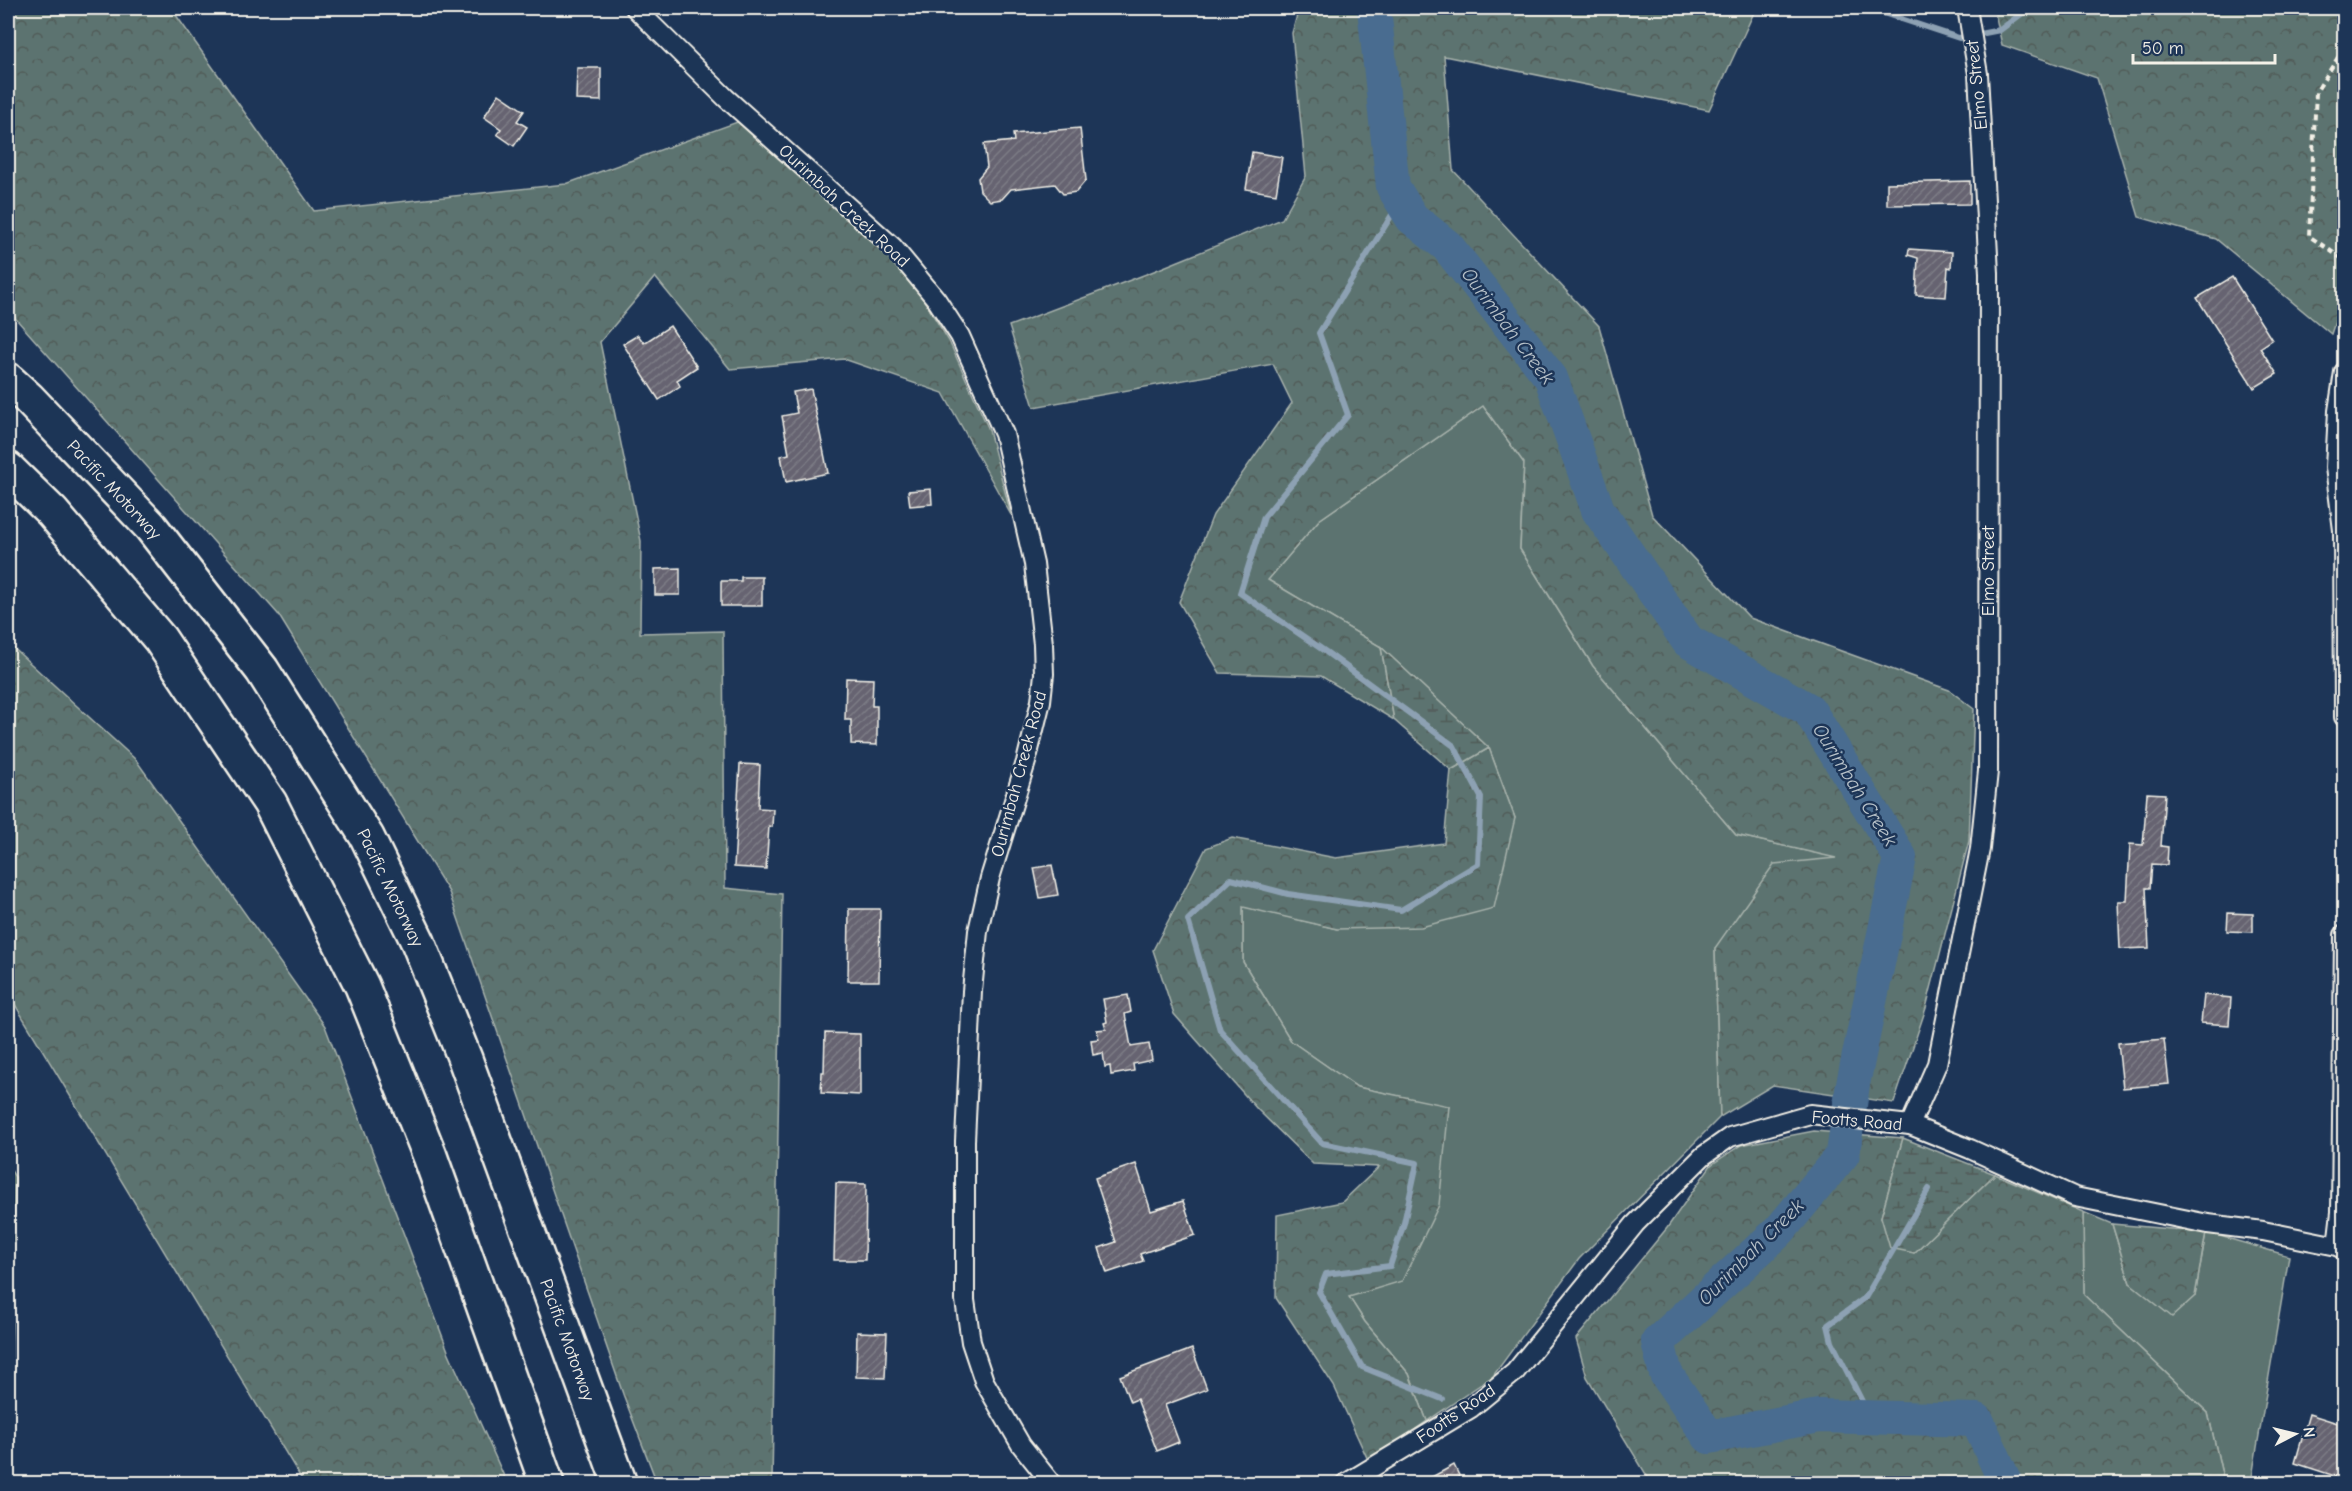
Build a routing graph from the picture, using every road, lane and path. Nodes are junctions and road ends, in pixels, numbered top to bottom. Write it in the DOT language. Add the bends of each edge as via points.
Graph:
graph roads {
  1 [pos="635,8"];
  2 [pos="1967,8"];
  3 [pos="2344,48"];
  4 [pos="2344,260"];
  5 [pos="2344,372"];
  6 [pos="8,380"];
  7 [pos="8,469"];
  8 [pos="2344,717"];
  9 [pos="2344,935"];
  10 [pos="1910,1125"];
  11 [pos="2341,1248"];
  12 [pos="547,1484"];
  13 [pos="620,1484"];
  14 [pos="1052,1484"];
  15 [pos="1345,1484"];
  1 -- 14 [label="street, Ourimbah Creek Road" via="726,98 893,247 936,299 960,336 1004,434 1034,564 1044,674 1026,762 978,931 965,1141 965,1300 971,1342 984,1381 1021,1445"];
  2 -- 10 [label="street, Elmo Street" via="1978,74 1989,273 1988,771 1980,849 1937,1064"];
  3 -- 4 [label="path" via="2316,92 2309,236"];
  5 -- 8 [label="street" via="2335,467 2343,530"];
  6 -- 13 [label="highway, Pacific Motorway" via="151,526 262,670 368,837 418,942 465,1059"];
  7 -- 12 [label="highway" via="52,512 160,639 270,803 362,986 430,1156"];
  9 -- 11 [label="street"];
  10 -- 11 [label="street, Footts Road" via="2075,1197"];
  10 -- 15 [label="street, Footts Road" via="1810,1114 1730,1137 1702,1156 1635,1224 1515,1372 1471,1408"];
}
